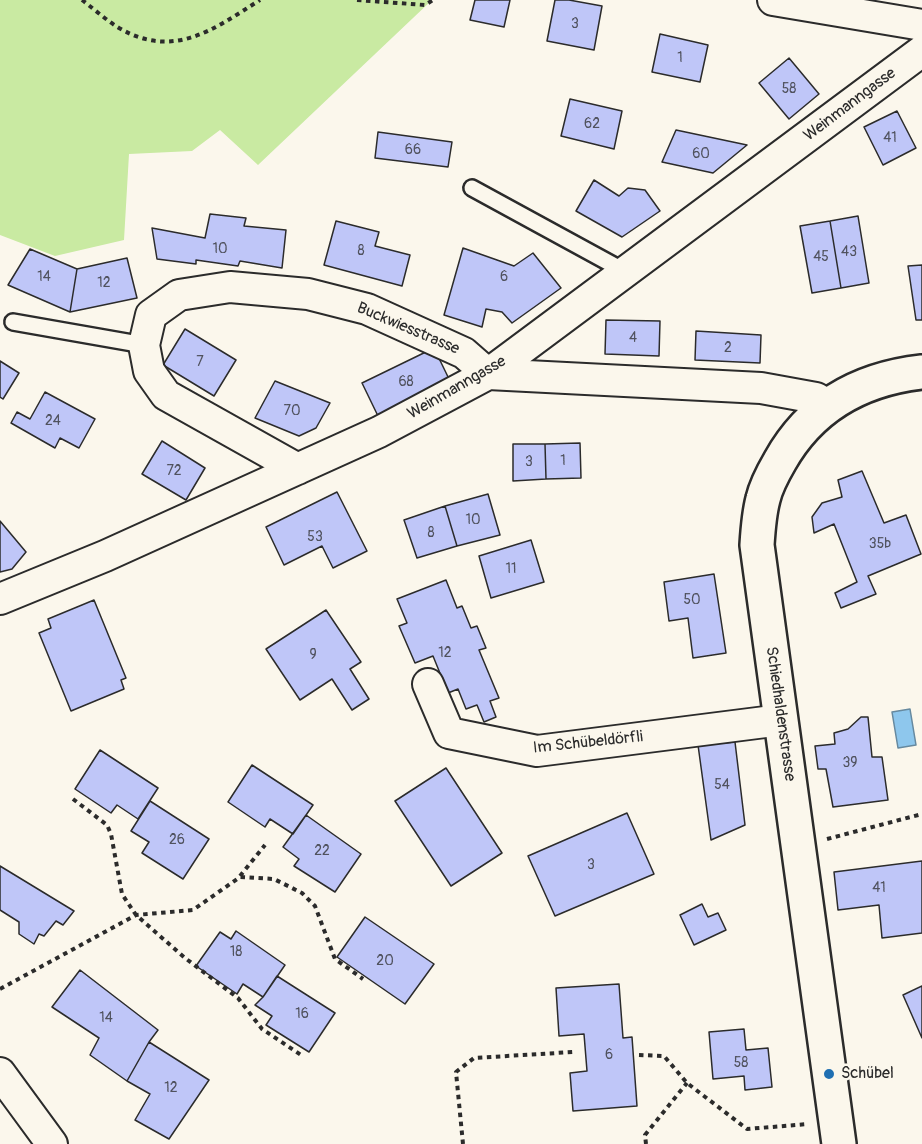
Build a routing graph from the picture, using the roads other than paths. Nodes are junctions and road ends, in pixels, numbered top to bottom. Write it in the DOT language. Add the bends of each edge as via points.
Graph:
graph roads {
  1 [pos="773,0"];
  2 [pos="922,25"];
  3 [pos="922,51"];
  4 [pos="472,188"];
  5 [pos="626,272"];
  6 [pos="13,322"];
  7 [pos="144,345"];
  8 [pos="922,372"];
  9 [pos="488,374"];
  10 [pos="828,405"];
  11 [pos="298,469"];
  12 [pos="0,599"];
  13 [pos="428,684"];
  14 [pos="781,720"];
  15 [pos="0,1073"];
  16 [pos="837,1133"];
  17 [pos="52,1144"];
  1 -- 2 [label="street"];
  3 -- 5 [label="street, Weinmanngasse"];
  4 -- 5 [label="lane"];
  5 -- 9 [label="street, Weinmanngasse"];
  6 -- 7 [label="lane"];
  7 -- 9 [label="street, Buckwiesstrasse" via="152,315 179,295 230,287 308,294 367,309 464,353"];
  7 -- 11 [label="street, Buckwiesstrasse" via="149,371 166,395"];
  8 -- 10 [label="main road, Schiedhaldenstrasse" via="888,377 859,387"];
  9 -- 10 [label="street" via="761,388 816,398"];
  9 -- 11 [label="street, Weinmanngasse" via="379,432"];
  10 -- 14 [label="main road, Schiedhaldenstrasse" via="807,423 782,457 763,497 757,545"];
  11 -- 12 [label="street, Weinmanngasse"];
  13 -- 14 [label="street, Im Schübeldörfli" via="449,733 537,751"];
  14 -- 16 [label="main road, Schiedhaldenstrasse"];
  15 -- 17 [label="street"];
}
